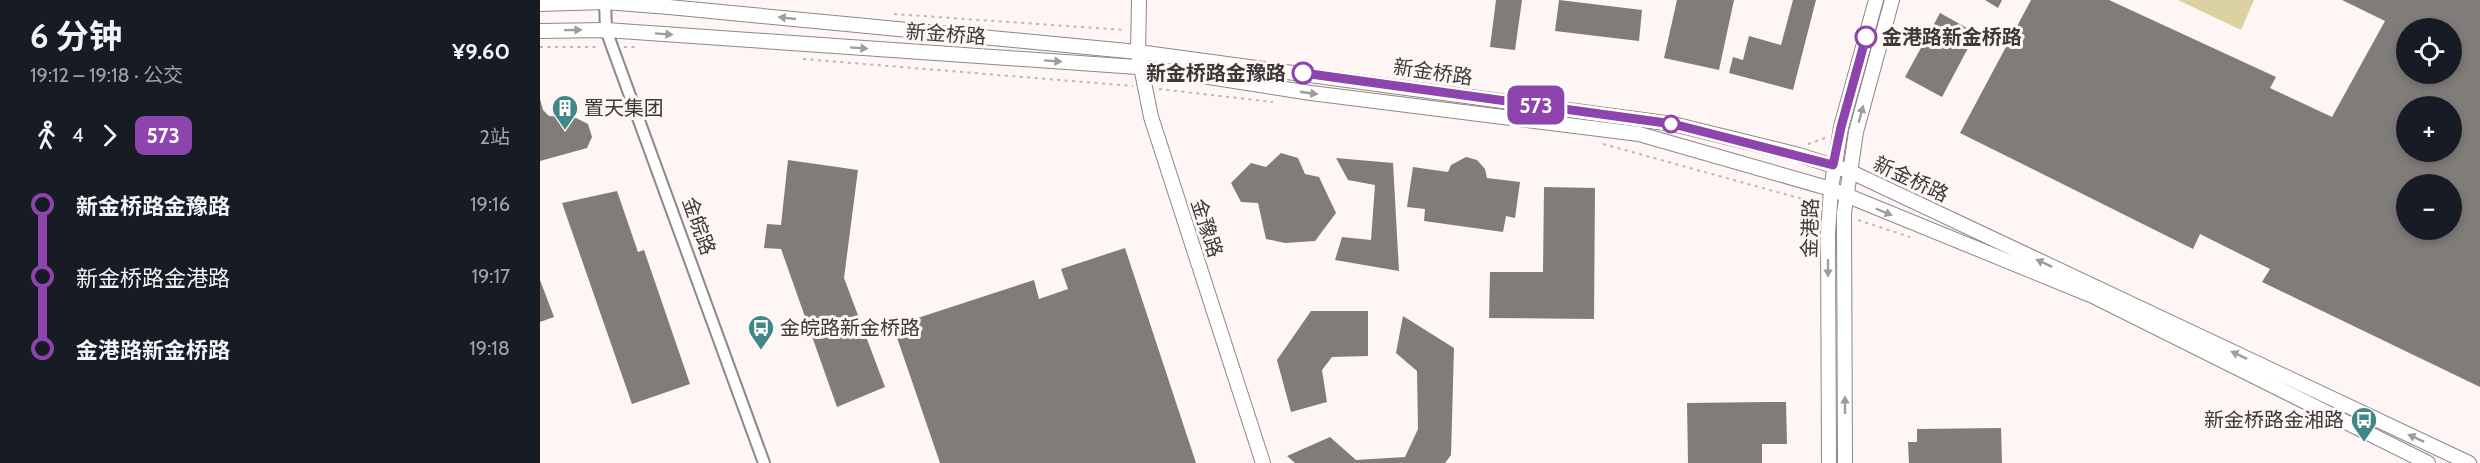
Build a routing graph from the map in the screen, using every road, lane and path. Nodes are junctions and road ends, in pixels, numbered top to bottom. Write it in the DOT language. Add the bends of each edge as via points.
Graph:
graph roads {
  1 [pos="1139,0"];
  2 [pos="1876,0"];
  3 [pos="1892,0"];
  4 [pos="605,1"];
  5 [pos="540,4"];
  6 [pos="884,13"];
  7 [pos="606,30"];
  8 [pos="1137,30"];
  9 [pos="540,31"];
  10 [pos="613,46"];
  11 [pos="540,47"];
  12 [pos="646,47"];
  13 [pos="1138,52"];
  14 [pos="800,58"];
  15 [pos="1140,67"];
  16 [pos="1143,87"];
  17 [pos="1282,103"];
  18 [pos="1838,141"];
  19 [pos="1602,144"];
  20 [pos="1800,147"];
  21 [pos="1833,165"];
  22 [pos="1849,171"];
  23 [pos="1831,189"];
  24 [pos="1853,198"];
  25 [pos="1829,208"];
  26 [pos="1844,213"];
  27 [pos="1859,220"];
  28 [pos="1858,227"];
  29 [pos="1915,238"];
  30 [pos="764,463"];
  31 [pos="1263,463"];
  32 [pos="1829,463"];
  33 [pos="1845,463"];
  34 [pos="2428,463"];
  35 [pos="2469,463"];
  1 -- 8 [label="street, 金豫路"];
  2 -- 18 [label="street, 金港路"];
  22 -- 3 [label="street, 金港路, one-way"];
  4 -- 5 [label="street, 新金桥路"];
  4 -- 7 [label="street, 金皖路"];
  13 -- 4 [label="street, 新金桥路, one-way"];
  6 -- 8 [label="path"];
  9 -- 7 [label="street, 新金桥路, one-way"];
  7 -- 10 [label="street, 金皖路"];
  7 -- 15 [label="street, 新金桥路, one-way"];
  8 -- 13 [label="street, 金豫路"];
  10 -- 11 [label="path"];
  10 -- 12 [label="path"];
  10 -- 30 [label="street, 金皖路"];
  13 -- 15 [label="street, 金豫路"];
  13 -- 21 [label="street, 新金桥路" via="1673,124"];
  14 -- 16 [label="path"];
  15 -- 16 [label="street, 金豫路"];
  15 -- 23 [label="street, 新金桥路, one-way" via="1311,93 1639,134"];
  16 -- 17 [label="path"];
  16 -- 31 [label="street, 金豫路"];
  18 -- 20 [label="path" via="1826,138"];
  18 -- 21 [label="street, 金港路"];
  19 -- 25 [label="path"];
  21 -- 22 [label="street, 新金桥路"];
  21 -- 23 [label="street, 金港路"];
  22 -- 24 [label="street, 金港路"];
  35 -- 22 [label="street, 新金桥路, one-way"];
  23 -- 24 [label="street, 新金桥路"];
  23 -- 25 [label="street, 金港路"];
  24 -- 26 [label="street, 金港路"];
  24 -- 27 [label="path"];
  24 -- 34 [label="street, 新金桥路, one-way" via="2093,297"];
  25 -- 32 [label="street, 金港路, one-way"];
  26 -- 27 [label="path"];
  33 -- 26 [label="street, 金港路, one-way"];
  27 -- 28 [label="path"];
  27 -- 29 [label="path" via="1874,228"];
}
